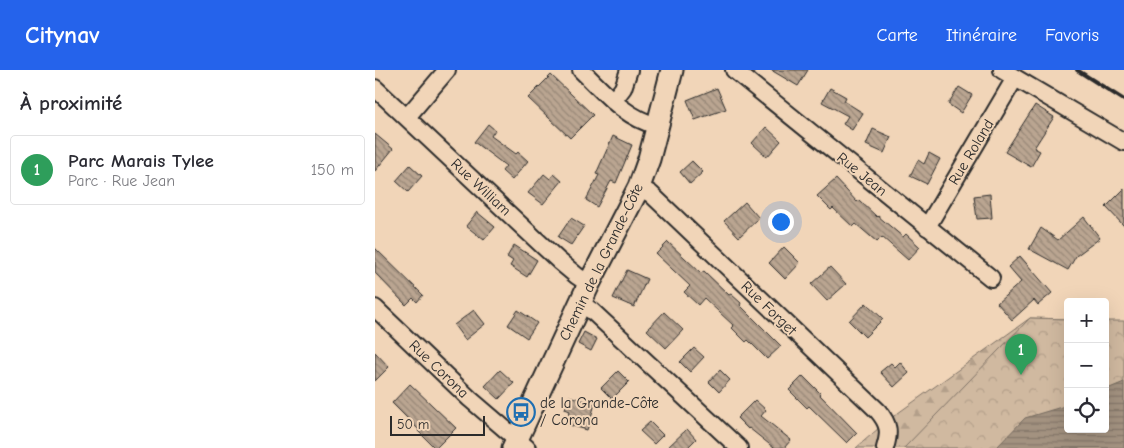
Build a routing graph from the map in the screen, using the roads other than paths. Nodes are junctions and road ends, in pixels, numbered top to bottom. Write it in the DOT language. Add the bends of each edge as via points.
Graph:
graph roads {
  1 [pos="447,70"];
  2 [pos="581,70"];
  3 [pos="629,70"];
  4 [pos="672,70"];
  5 [pos="734,70"];
  6 [pos="1009,74"];
  7 [pos="375,88"];
  8 [pos="613,101"];
  9 [pos="407,117"];
  10 [pos="657,126"];
  11 [pos="1124,142"];
  12 [pos="639,187"];
  13 [pos="927,227"];
  14 [pos="991,278"];
  15 [pos="589,284"];
  16 [pos="580,304"];
  17 [pos="375,308"];
  18 [pos="887,442"];
  19 [pos="519,445"];
  20 [pos="739,448"];
  1 -- 9 [label="street"];
  2 -- 8 [label="street"];
  3 -- 8 [label="street" via="624,86"];
  4 -- 10 [label="main road, Chemin de la Grande-Côte"];
  5 -- 13 [label="street, Rue Jean"];
  6 -- 11 [label="street"];
  6 -- 13 [label="street, Rue Roland"];
  7 -- 9 [label="street, Rue William"];
  8 -- 10 [label="street" via="628,113"];
  9 -- 15 [label="street, Rue William" via="553,255"];
  10 -- 12 [label="main road, Chemin de la Grande-Côte"];
  12 -- 15 [label="main road, Chemin de la Grande-Côte"];
  12 -- 18 [label="street, Rue Forget" via="651,194 871,404 885,421"];
  13 -- 14 [label="street, Rue Jean"];
  15 -- 16 [label="main road, Chemin de la Grande-Côte"];
  16 -- 19 [label="main road, Chemin de la Grande-Côte"];
  16 -- 20 [label="street" via="592,311"];
  17 -- 19 [label="street, Rue Corona"];
}
